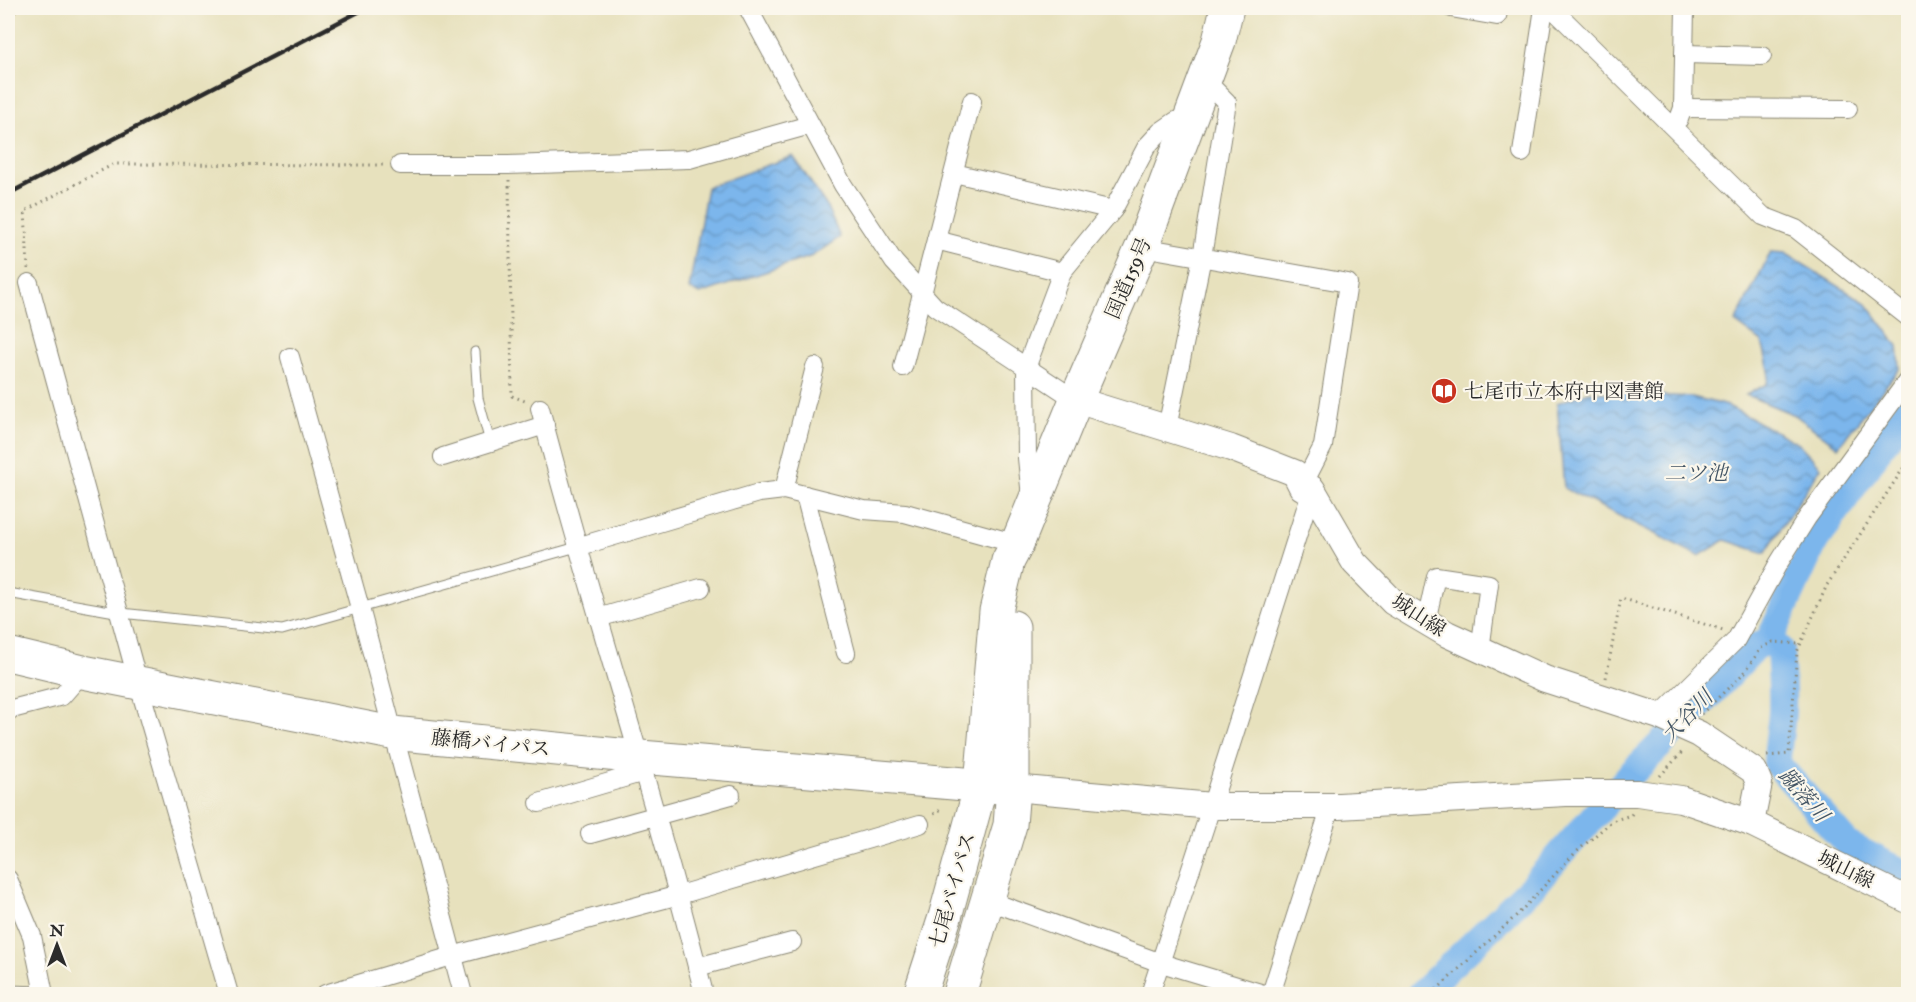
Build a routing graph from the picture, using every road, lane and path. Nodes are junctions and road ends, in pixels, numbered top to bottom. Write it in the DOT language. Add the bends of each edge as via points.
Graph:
graph roads {
  1 [pos="16,8"];
  2 [pos="748,8"];
  3 [pos="1227,8"];
  4 [pos="1451,8"];
  5 [pos="1498,8"];
  6 [pos="1544,8"];
  7 [pos="1552,8"];
  8 [pos="1684,8"];
  9 [pos="8,36"];
  10 [pos="1684,54"];
  11 [pos="1762,56"];
  12 [pos="1204,79"];
  13 [pos="972,101"];
  14 [pos="1683,108"];
  15 [pos="1848,109"];
  16 [pos="1190,115"];
  17 [pos="810,125"];
  18 [pos="1674,130"];
  19 [pos="1522,153"];
  20 [pos="400,165"];
  21 [pos="508,165"];
  22 [pos="954,173"];
  23 [pos="1113,210"];
  24 [pos="936,240"];
  25 [pos="1142,247"];
  26 [pos="1202,257"];
  27 [pos="1062,272"];
  28 [pos="29,283"];
  29 [pos="922,293"];
  30 [pos="1908,317"];
  31 [pos="475,352"];
  32 [pos="290,357"];
  33 [pos="815,367"];
  34 [pos="903,367"];
  35 [pos="1026,368"];
  36 [pos="1908,380"];
  37 [pos="1076,400"];
  38 [pos="542,416"];
  39 [pos="1167,428"];
  40 [pos="490,442"];
  41 [pos="443,457"];
  42 [pos="1908,461"];
  43 [pos="1307,488"];
  44 [pos="784,490"];
  45 [pos="805,495"];
  46 [pos="1032,508"];
  47 [pos="1017,544"];
  48 [pos="577,547"];
  49 [pos="701,588"];
  50 [pos="8,593"];
  51 [pos="360,608"];
  52 [pos="121,613"];
  53 [pos="598,618"];
  54 [pos="1426,622"];
  55 [pos="1736,640"];
  56 [pos="1800,644"];
  57 [pos="1480,650"];
  58 [pos="846,653"];
  59 [pos="8,654"];
  60 [pos="83,672"];
  61 [pos="138,682"];
  62 [pos="1602,698"];
  63 [pos="8,710"];
  64 [pos="1663,718"];
  65 [pos="392,733"];
  66 [pos="1695,733"];
  67 [pos="1763,757"];
  68 [pos="642,765"];
  69 [pos="981,785"];
  70 [pos="1013,788"];
  71 [pos="1637,794"];
  72 [pos="731,795"];
  73 [pos="538,803"];
  74 [pos="1212,806"];
  75 [pos="1331,806"];
  76 [pos="657,817"];
  77 [pos="1751,823"];
  78 [pos="920,824"];
  79 [pos="590,834"];
  80 [pos="8,879"];
  81 [pos="679,895"];
  82 [pos="987,900"];
  83 [pos="1908,900"];
  84 [pos="792,942"];
  85 [pos="452,956"];
  86 [pos="1161,963"];
  87 [pos="698,967"];
  88 [pos="8,990"];
  89 [pos="43,993"];
  90 [pos="230,994"];
  91 [pos="326,994"];
  92 [pos="463,994"];
  93 [pos="704,994"];
  94 [pos="920,994"];
  95 [pos="959,994"];
  96 [pos="1150,994"];
  97 [pos="1264,994"];
  98 [pos="1271,994"];
  99 [pos="1432,994"];
  1 -- 9 [label="path"];
  2 -- 17 [label="street"];
  3 -- 12 [label="highway, 国道159号"];
  4 -- 5 [label="street" via="1497,16"];
  6 -- 19 [label="street"];
  7 -- 18 [label="street"];
  8 -- 10 [label="street"];
  10 -- 11 [label="street"];
  10 -- 14 [label="street"];
  12 -- 16 [label="highway, 国道159号"];
  12 -- 26 [label="street" via="1227,102"];
  13 -- 22 [label="street"];
  14 -- 15 [label="street"];
  14 -- 18 [label="street"];
  16 -- 23 [label="street" via="1160,132 1147,147"];
  16 -- 25 [label="highway, 国道159号"];
  17 -- 21 [label="street" via="689,159"];
  17 -- 29 [label="street" via="869,227"];
  18 -- 30 [label="street" via="1763,216 1797,229"];
  20 -- 21 [label="street"];
  20 -- 28 [label="path" via="114,164 25,211"];
  21 -- 38 [label="path" via="512,396"];
  22 -- 23 [label="street"];
  22 -- 24 [label="street"];
  23 -- 27 [label="street"];
  24 -- 27 [label="street"];
  24 -- 29 [label="street"];
  25 -- 26 [label="street"];
  25 -- 37 [label="highway, 国道159号"];
  26 -- 39 [label="street"];
  26 -- 43 [label="street" via="1348,283 1323,446"];
  27 -- 35 [label="street"];
  28 -- 52 [label="street"];
  29 -- 34 [label="street"];
  29 -- 35 [label="street" via="935,308"];
  31 -- 40 [label="lane" via="478,398"];
  32 -- 51 [label="street"];
  33 -- 44 [label="street"];
  35 -- 37 [label="street"];
  35 -- 46 [label="street"];
  36 -- 55 [label="street" via="1807,518"];
  37 -- 39 [label="main road, 城山線"];
  37 -- 46 [label="highway, 国道159号"];
  38 -- 40 [label="street"];
  38 -- 48 [label="street"];
  39 -- 43 [label="main road, 城山線" via="1295,473"];
  40 -- 41 [label="street"];
  42 -- 56 [label="path" via="1827,585"];
  43 -- 54 [label="main road, 城山線" via="1355,563 1394,602"];
  43 -- 74 [label="street"];
  44 -- 45 [label="street"];
  44 -- 48 [label="street" via="759,493"];
  45 -- 47 [label="street" via="864,510 905,513"];
  45 -- 58 [label="street"];
  46 -- 47 [label="highway, 国道159号"];
  47 -- 69 [label="highway, 国道159号" via="1008,561 996,611"];
  47 -- 70 [label="highway, 国道159号" via="1013,596"];
  48 -- 51 [label="lane"];
  48 -- 53 [label="street"];
  49 -- 53 [label="street"];
  50 -- 52 [label="lane"];
  51 -- 52 [label="lane" via="282,630"];
  51 -- 65 [label="street"];
  52 -- 61 [label="street"];
  53 -- 68 [label="street"];
  54 -- 57 [label="main road, 城山線"];
  54 -- 57 [label="street" via="1436,576 1489,584"];
  55 -- 62 [label="path" via="1723,630 1621,598"];
  55 -- 64 [label="street"];
  56 -- 66 [label="path" via="1773,642 1761,648 1745,672 1702,712"];
  56 -- 67 [label="path" via="1789,754"];
  57 -- 62 [label="main road, 城山線" via="1545,680"];
  59 -- 60 [label="highway, 藤橋バイパス"];
  60 -- 61 [label="highway, 藤橋バイパス"];
  60 -- 63 [label="street" via="62,696"];
  61 -- 65 [label="highway, 藤橋バイパス"];
  61 -- 90 [label="street"];
  62 -- 64 [label="main road, 城山線"];
  64 -- 66 [label="main road, 城山線"];
  65 -- 68 [label="highway, 藤橋バイパス"];
  65 -- 85 [label="street"];
  66 -- 71 [label="path"];
  66 -- 77 [label="main road, 城山線" via="1754,771 1759,783"];
  68 -- 69 [label="highway, 藤橋バイパス"];
  68 -- 73 [label="street"];
  68 -- 76 [label="street"];
  69 -- 70 [label="highway, 藤橋バイパス"];
  69 -- 94 [label="highway, 七尾バイパス"];
  70 -- 74 [label="main road, 城山線"];
  70 -- 82 [label="highway, 七尾バイパス" via="1010,825"];
  71 -- 75 [label="main road, 城山線"];
  71 -- 77 [label="main road, 城山線" via="1681,799"];
  71 -- 99 [label="path" via="1631,815 1612,820 1574,854 1519,913"];
  72 -- 76 [label="street"];
  74 -- 75 [label="main road, 城山線"];
  74 -- 86 [label="street"];
  75 -- 98 [label="street"];
  76 -- 79 [label="street"];
  76 -- 81 [label="street"];
  77 -- 83 [label="main road, 城山線"];
  78 -- 81 [label="street"];
  80 -- 89 [label="street" via="32,936"];
  81 -- 85 [label="street"];
  81 -- 87 [label="street"];
  82 -- 86 [label="street"];
  82 -- 95 [label="highway, 七尾バイパス"];
  84 -- 87 [label="street"];
  85 -- 91 [label="street"];
  85 -- 92 [label="street"];
  86 -- 96 [label="street"];
  86 -- 97 [label="street"];
  87 -- 93 [label="street"];
  88 -- 89 [label="lane"];
}
